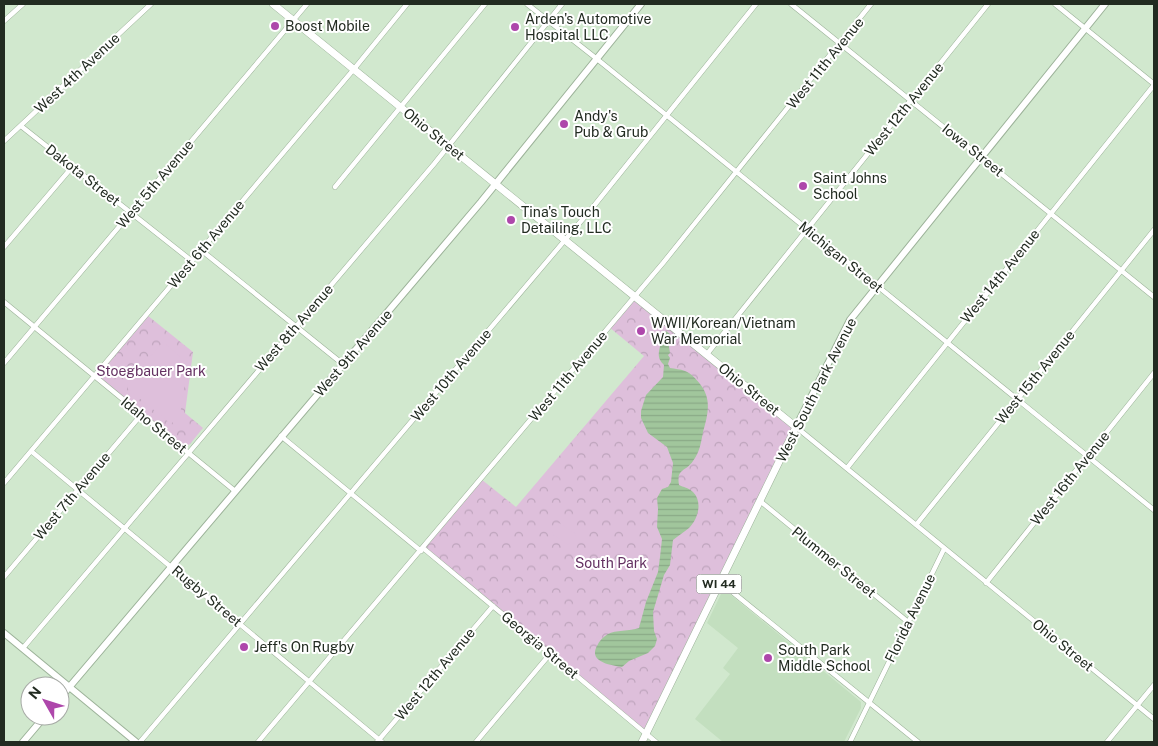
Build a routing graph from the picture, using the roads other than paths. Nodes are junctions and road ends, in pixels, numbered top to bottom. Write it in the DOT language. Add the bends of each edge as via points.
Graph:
graph roads {
  1 [pos="23,4"];
  2 [pos="151,4"];
  3 [pos="272,4"];
  4 [pos="307,4"];
  5 [pos="407,4"];
  6 [pos="485,4"];
  7 [pos="527,4"];
  8 [pos="562,4"];
  9 [pos="641,4"];
  10 [pos="756,4"];
  11 [pos="791,4"];
  12 [pos="871,4"];
  13 [pos="988,4"];
  14 [pos="1055,4"];
  15 [pos="1104,4"];
  16 [pos="293,20"];
  17 [pos="4,21"];
  18 [pos="548,21"];
  19 [pos="1085,28"];
  20 [pos="840,43"];
  21 [pos="597,59"];
  22 [pos="354,69"];
  23 [pos="1154,85"];
  24 [pos="911,99"];
  25 [pos="401,107"];
  26 [pos="666,115"];
  27 [pos="21,126"];
  28 [pos="4,141"];
  29 [pos="449,145"];
  30 [pos="982,157"];
  31 [pos="73,166"];
  32 [pos="736,173"];
  33 [pos="497,184"];
  34 [pos="334,187"];
  35 [pos="131,212"];
  36 [pos="1051,213"];
  37 [pos="806,229"];
  38 [pos="1154,230"];
  39 [pos="565,240"];
  40 [pos="4,247"];
  41 [pos="201,250"];
  42 [pos="192,261"];
  43 [pos="1121,271"];
  44 [pos="877,286"];
  45 [pos="635,296"];
  46 [pos="1154,297"];
  47 [pos="4,302"];
  48 [pos="34,327"];
  49 [pos="296,327"];
  50 [pos="946,343"];
  51 [pos="707,354"];
  52 [pos="4,363"];
  53 [pos="344,365"];
  54 [pos="1154,373"];
  55 [pos="94,376"];
  56 [pos="1017,399"];
  57 [pos="141,415"];
  58 [pos="796,427"];
  59 [pos="282,436"];
  60 [pos="31,451"];
  61 [pos="188,453"];
  62 [pos="1088,456"];
  63 [pos="847,468"];
  64 [pos="4,483"];
  65 [pos="77,490"];
  66 [pos="234,491"];
  67 [pos="351,493"];
  68 [pos="760,501"];
  69 [pos="1154,510"];
  70 [pos="916,525"];
  71 [pos="124,529"];
  72 [pos="944,548"];
  73 [pos="422,549"];
  74 [pos="171,567"];
  75 [pos="4,578"];
  76 [pos="720,582"];
  77 [pos="986,583"];
  78 [pos="493,606"];
  79 [pos="908,622"];
  80 [pos="240,624"];
  81 [pos="4,633"];
  82 [pos="23,648"];
  83 [pos="550,654"];
  84 [pos="56,676"];
  85 [pos="308,682"];
  86 [pos="1154,685"];
  87 [pos="70,686"];
  88 [pos="70,688"];
  89 [pos="869,702"];
  90 [pos="1138,705"];
  91 [pos="1154,719"];
  92 [pos="37,726"];
  93 [pos="646,735"];
  94 [pos="380,741"];
  95 [pos="23,742"];
  96 [pos="136,742"];
  97 [pos="140,742"];
  98 [pos="258,742"];
  99 [pos="476,742"];
  100 [pos="642,742"];
  101 [pos="656,742"];
  102 [pos="850,742"];
  103 [pos="918,742"];
  104 [pos="1107,742"];
  1 -- 17 [label="street"];
  2 -- 27 [label="street, West 4th Avenue"];
  3 -- 16 [label="main road, Ohio Street"];
  4 -- 16 [label="street, West 5th Avenue"];
  5 -- 22 [label="street, West 6th Avenue"];
  6 -- 25 [label="street"];
  7 -- 18 [label="street, Michigan Street"];
  8 -- 18 [label="street, West 8th Avenue"];
  9 -- 21 [label="main road, West 9th Avenue"];
  10 -- 26 [label="street, West 10th Avenue"];
  11 -- 20 [label="street, Iowa Street"];
  12 -- 20 [label="street, West 11th Avenue"];
  13 -- 24 [label="street, West 12th Avenue"];
  14 -- 19 [label="street"];
  15 -- 19 [label="main road, West South Park Avenue"];
  16 -- 22 [label="main road, Ohio Street"];
  16 -- 35 [label="street, West 5th Avenue"];
  18 -- 21 [label="street, Michigan Street"];
  18 -- 29 [label="street, West 8th Avenue"];
  19 -- 23 [label="street"];
  19 -- 30 [label="main road, West South Park Avenue"];
  20 -- 24 [label="street, Iowa Street"];
  20 -- 32 [label="street, West 11th Avenue"];
  21 -- 26 [label="street, Michigan Street"];
  21 -- 33 [label="main road, West 9th Avenue"];
  22 -- 25 [label="main road, Ohio Street"];
  22 -- 41 [label="street, West 6th Avenue"];
  23 -- 36 [label="street, West 14th Avenue"];
  24 -- 30 [label="street, Iowa Street"];
  24 -- 37 [label="street, West 12th Avenue"];
  25 -- 29 [label="main road, Ohio Street"];
  25 -- 34 [label="street"];
  26 -- 32 [label="street, Michigan Street"];
  26 -- 39 [label="street, West 10th Avenue"];
  27 -- 28 [label="street, West 4th Avenue"];
  27 -- 31 [label="street, Dakota Street"];
  29 -- 33 [label="main road, Ohio Street"];
  29 -- 49 [label="street, West 8th Avenue"];
  30 -- 36 [label="street, Iowa Street"];
  30 -- 44 [label="main road, West South Park Avenue"];
  31 -- 35 [label="street, Dakota Street"];
  31 -- 40 [label="street"];
  32 -- 37 [label="street, Michigan Street"];
  32 -- 45 [label="street, West 11th Avenue"];
  33 -- 39 [label="main road, Ohio Street"];
  33 -- 53 [label="main road, West 9th Avenue"];
  35 -- 42 [label="street, Dakota Street"];
  35 -- 48 [label="street, West 5th Avenue"];
  36 -- 43 [label="street, Iowa Street"];
  36 -- 50 [label="street, West 14th Avenue"];
  37 -- 44 [label="street, Michigan Street"];
  37 -- 51 [label="street, West 12th Avenue"];
  38 -- 43 [label="street, West 15th Avenue"];
  39 -- 45 [label="main road, Ohio Street"];
  39 -- 67 [label="street, West 10th Avenue"];
  41 -- 42 [label="street, West 6th Avenue"];
  41 -- 49 [label="street"];
  42 -- 55 [label="street, West 6th Avenue"];
  43 -- 46 [label="street, Iowa Street"];
  43 -- 56 [label="street, West 15th Avenue"];
  44 -- 50 [label="street, Michigan Street"];
  44 -- 58 [label="main road, West South Park Avenue" via="846,326"];
  45 -- 51 [label="main road, Ohio Street"];
  45 -- 73 [label="street, West 11th Avenue"];
  47 -- 48 [label="street, Idaho Street"];
  48 -- 52 [label="street, West 5th Avenue"];
  48 -- 55 [label="street, Idaho Street"];
  49 -- 53 [label="street"];
  49 -- 61 [label="street, West 8th Avenue"];
  50 -- 56 [label="street, Michigan Street"];
  50 -- 63 [label="street, West 14th Avenue"];
  51 -- 58 [label="main road, Ohio Street"];
  53 -- 59 [label="main road, West 9th Avenue"];
  54 -- 62 [label="street, West 16th Avenue"];
  55 -- 57 [label="street, Idaho Street"];
  55 -- 60 [label="street, West 6th Avenue"];
  56 -- 62 [label="street, Michigan Street"];
  56 -- 70 [label="street, West 15th Avenue"];
  57 -- 61 [label="street, Idaho Street"];
  57 -- 65 [label="street, West 7th Avenue"];
  58 -- 63 [label="street, Ohio Street"];
  58 -- 68 [label="main road, West South Park Avenue / WI 44"];
  59 -- 66 [label="main road, West 9th Avenue"];
  59 -- 67 [label="street, Georgia Street"];
  60 -- 64 [label="street, West 6th Avenue"];
  60 -- 65 [label="street, Rugby Street"];
  61 -- 66 [label="street, Idaho Street"];
  61 -- 71 [label="street, West 8th Avenue"];
  62 -- 69 [label="street, Michigan Street"];
  62 -- 77 [label="street, West 16th Avenue"];
  63 -- 70 [label="street, Ohio Street"];
  65 -- 71 [label="street, Rugby Street"];
  65 -- 75 [label="street, West 7th Avenue"];
  66 -- 74 [label="main road, West 9th Avenue"];
  67 -- 73 [label="street, Georgia Street"];
  67 -- 80 [label="street, West 10th Avenue"];
  68 -- 76 [label="main road, West South Park Avenue / WI 44"];
  68 -- 79 [label="street, Plummer Street"];
  70 -- 72 [label="street, Ohio Street"];
  71 -- 74 [label="street, Rugby Street"];
  71 -- 82 [label="street, West 8th Avenue"];
  72 -- 77 [label="street, Ohio Street"];
  72 -- 79 [label="street, Florida Avenue"];
  73 -- 78 [label="street, Georgia Street"];
  73 -- 85 [label="street, West 11th Avenue"];
  74 -- 80 [label="street, Rugby Street"];
  74 -- 87 [label="main road, West 9th Avenue"];
  76 -- 89 [label="street"];
  76 -- 93 [label="main road, West South Park Avenue / WI 44"];
  77 -- 90 [label="street, Ohio Street"];
  78 -- 83 [label="street, Georgia Street"];
  78 -- 94 [label="street, West 12th Avenue"];
  79 -- 89 [label="street, Florida Avenue"];
  80 -- 85 [label="street, Rugby Street"];
  80 -- 97 [label="street, West 10th Avenue"];
  81 -- 82 [label="main road"];
  82 -- 84 [label="main road"];
  83 -- 93 [label="street, Georgia Street"];
  83 -- 99 [label="street"];
  85 -- 94 [label="street, Rugby Street"];
  85 -- 98 [label="street, West 11th Avenue"];
  86 -- 90 [label="street"];
  88 -- 96 [label="main road"];
  89 -- 102 [label="street, Florida Avenue"];
  89 -- 103 [label="street"];
  90 -- 91 [label="street, Ohio Street"];
  90 -- 104 [label="street"];
  92 -- 95 [label="main road"];
  93 -- 100 [label="main road, West South Park Avenue / WI 44"];
  93 -- 101 [label="street, Georgia Street"];
}
